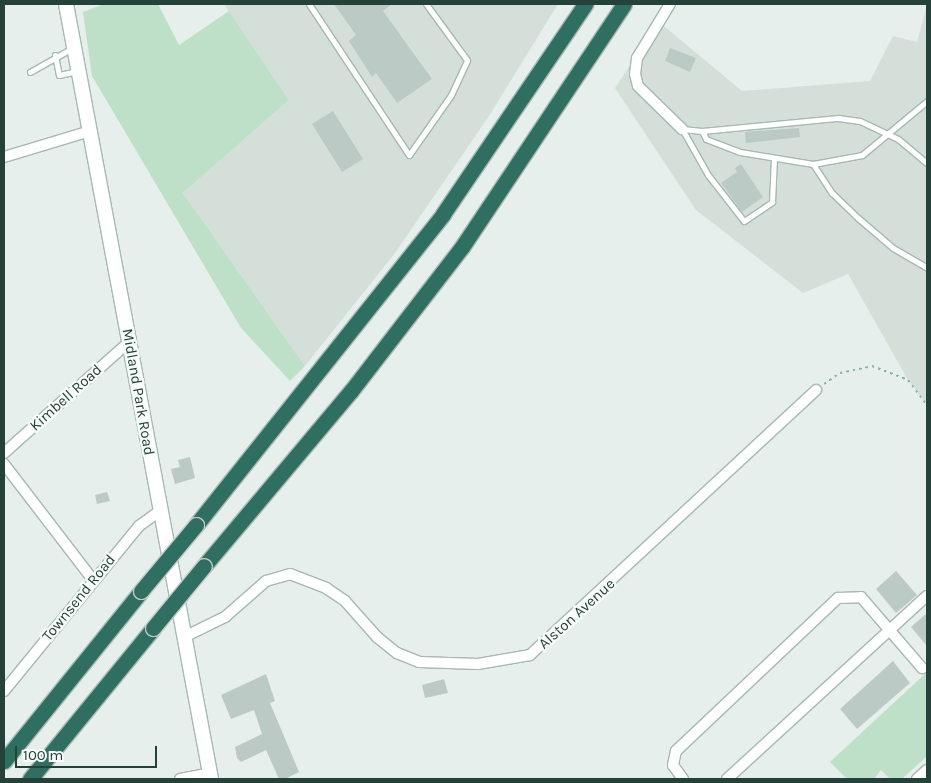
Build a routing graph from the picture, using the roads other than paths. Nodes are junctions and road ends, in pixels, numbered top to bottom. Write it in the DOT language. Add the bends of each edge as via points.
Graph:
graph roads {
  1 [pos="66,4"];
  2 [pos="309,4"];
  3 [pos="426,4"];
  4 [pos="584,4"];
  5 [pos="624,4"];
  6 [pos="670,4"];
  7 [pos="74,47"];
  8 [pos="55,55"];
  9 [pos="79,71"];
  10 [pos="30,72"];
  11 [pos="927,101"];
  12 [pos="682,129"];
  13 [pos="90,131"];
  14 [pos="702,131"];
  15 [pos="889,135"];
  16 [pos="4,157"];
  17 [pos="774,158"];
  18 [pos="927,163"];
  19 [pos="813,164"];
  20 [pos="927,268"];
  21 [pos="129,342"];
  22 [pos="816,390"];
  23 [pos="4,454"];
  24 [pos="4,464"];
  25 [pos="160,511"];
  26 [pos="93,580"];
  27 [pos="927,596"];
  28 [pos="890,630"];
  29 [pos="184,637"];
  30 [pos="922,668"];
  31 [pos="4,691"];
  32 [pos="4,761"];
  33 [pos="927,770"];
  34 [pos="210,776"];
  35 [pos="30,779"];
  36 [pos="180,779"];
  37 [pos="683,779"];
  38 [pos="728,779"];
  39 [pos="917,779"];
  1 -- 7 [label="street, Midland Park Road"];
  2 -- 3 [label="lane" via="409,155 451,95 468,60"];
  4 -- 32 [label="highway, bridge" via="443,214"];
  5 -- 35 [label="highway, bridge" via="462,247 351,391"];
  6 -- 12 [label="street" via="637,58 635,74 644,94"];
  7 -- 8 [label="lane"];
  7 -- 9 [label="street, Midland Park Road"];
  8 -- 9 [label="lane" via="59,74"];
  8 -- 10 [label="lane"];
  9 -- 13 [label="street, Midland Park Road"];
  11 -- 15 [label="lane"];
  12 -- 14 [label="lane"];
  12 -- 17 [label="lane" via="708,175 744,221 772,202"];
  13 -- 16 [label="street"];
  13 -- 21 [label="street, Midland Park Road"];
  14 -- 15 [label="lane" via="838,118 860,121"];
  14 -- 17 [label="lane" via="706,139 740,152"];
  15 -- 18 [label="lane"];
  15 -- 19 [label="lane" via="862,155"];
  17 -- 19 [label="lane"];
  19 -- 20 [label="lane" via="832,193 852,212 893,248"];
  21 -- 23 [label="street, Kimbell Road"];
  21 -- 25 [label="street, Midland Park Road"];
  22 -- 29 [label="street, Alston Avenue" via="530,655 478,664 419,662 397,653 377,637 345,601 326,588 290,574 266,581 225,616"];
  24 -- 26 [label="street"];
  25 -- 26 [label="street, Townsend Road" via="139,526"];
  25 -- 29 [label="street, Midland Park Road"];
  26 -- 31 [label="street, Townsend Road"];
  27 -- 28 [label="street"];
  28 -- 30 [label="street"];
  28 -- 37 [label="street" via="861,597 838,598 676,751 673,765"];
  28 -- 38 [label="street"];
  29 -- 34 [label="street, Midland Park Road"];
  33 -- 39 [label="street"];
  34 -- 36 [label="street"];
}
